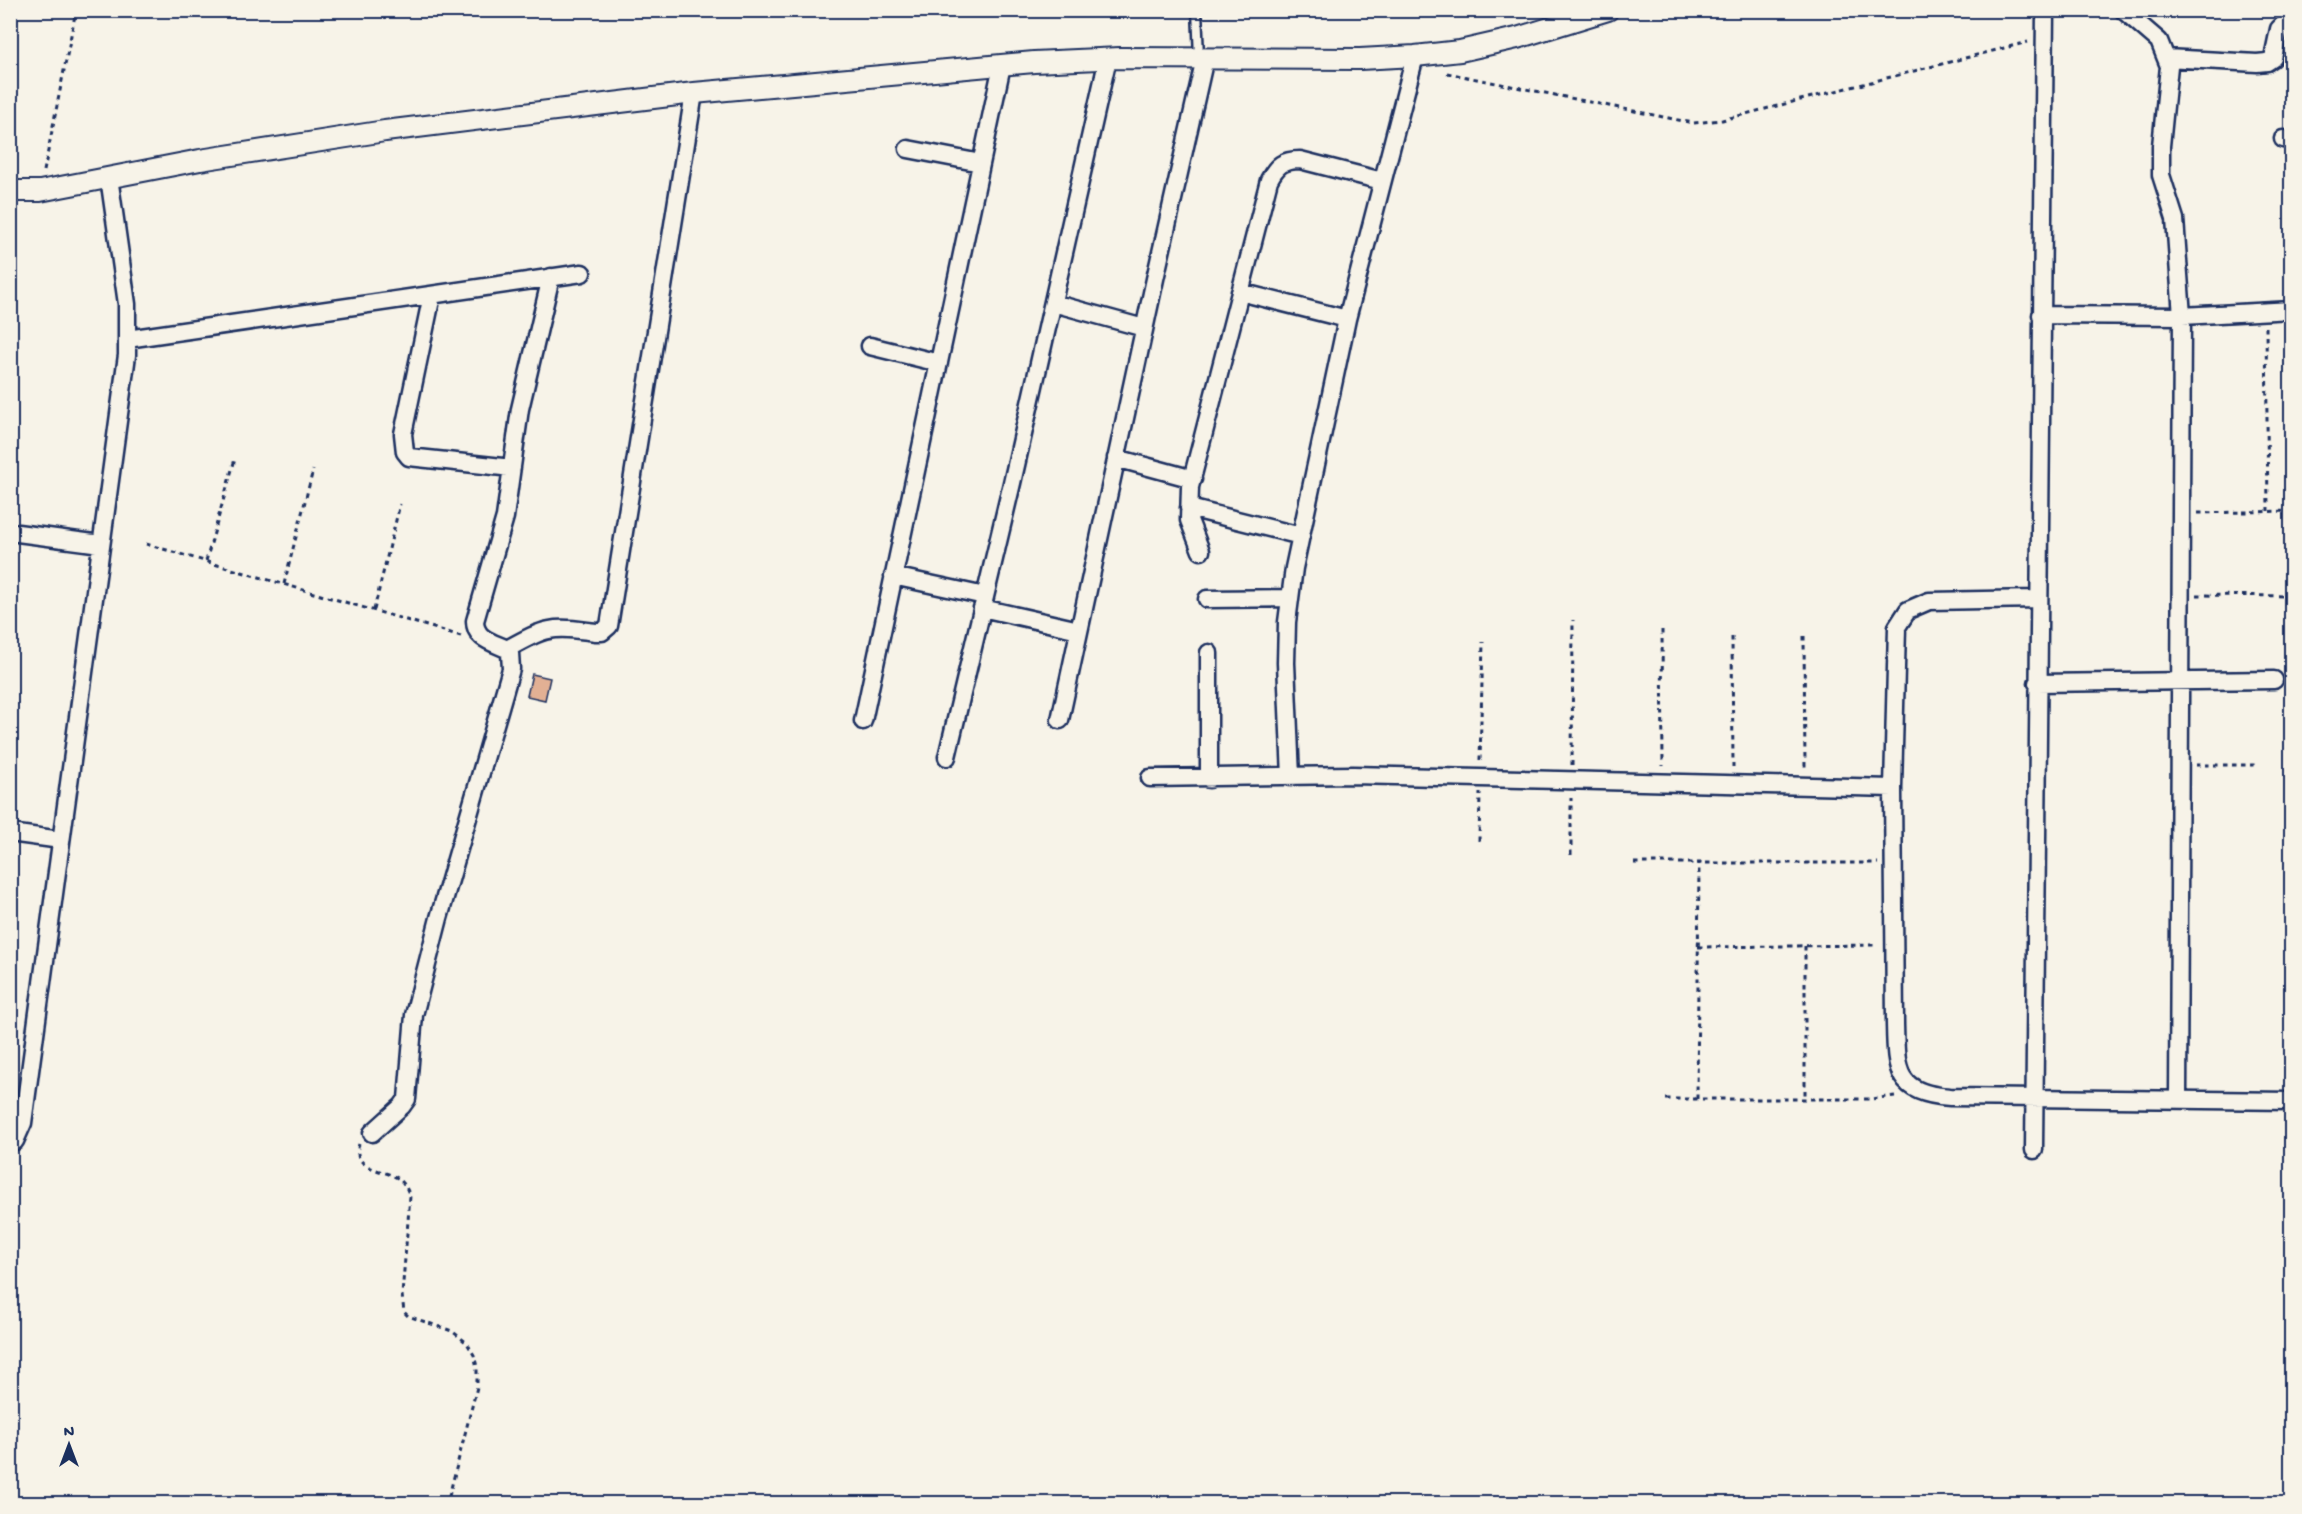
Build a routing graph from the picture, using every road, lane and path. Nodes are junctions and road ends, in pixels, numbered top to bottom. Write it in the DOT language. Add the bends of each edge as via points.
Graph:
graph roads {
  1 [pos="76,10"];
  2 [pos="1197,10"];
  3 [pos="1608,10"];
  4 [pos="2044,10"];
  5 [pos="2123,10"];
  6 [pos="2292,26"];
  7 [pos="2044,38"];
  8 [pos="1415,56"];
  9 [pos="1108,58"];
  10 [pos="1202,58"];
  11 [pos="2166,58"];
  12 [pos="1002,65"];
  13 [pos="1448,73"];
  14 [pos="694,93"];
  15 [pos="908,149"];
  16 [pos="981,163"];
  17 [pos="109,177"];
  18 [pos="1382,181"];
  19 [pos="10,191"];
  20 [pos="40,191"];
  21 [pos="10,198"];
  22 [pos="582,273"];
  23 [pos="551,278"];
  24 [pos="1240,292"];
  25 [pos="432,295"];
  26 [pos="1053,303"];
  27 [pos="2292,310"];
  28 [pos="2266,312"];
  29 [pos="2041,315"];
  30 [pos="2182,316"];
  31 [pos="1347,319"];
  32 [pos="1144,328"];
  33 [pos="127,339"];
  34 [pos="870,346"];
  35 [pos="939,363"];
  36 [pos="1116,458"];
  37 [pos="235,459"];
  38 [pos="512,468"];
  39 [pos="313,470"];
  40 [pos="1192,479"];
  41 [pos="400,504"];
  42 [pos="1189,508"];
  43 [pos="2292,511"];
  44 [pos="2268,512"];
  45 [pos="2181,514"];
  46 [pos="10,532"];
  47 [pos="1301,536"];
  48 [pos="101,544"];
  49 [pos="146,544"];
  50 [pos="1201,551"];
  51 [pos="206,562"];
  52 [pos="893,576"];
  53 [pos="284,584"];
  54 [pos="2181,595"];
  55 [pos="2292,596"];
  56 [pos="1290,598"];
  57 [pos="1207,599"];
  58 [pos="2038,599"];
  59 [pos="984,602"];
  60 [pos="374,610"];
  61 [pos="1573,620"];
  62 [pos="1079,630"];
  63 [pos="1662,630"];
  64 [pos="1804,636"];
  65 [pos="1732,637"];
  66 [pos="488,640"];
  67 [pos="1483,642"];
  68 [pos="507,649"];
  69 [pos="1209,653"];
  70 [pos="2274,680"];
  71 [pos="2180,682"];
  72 [pos="2037,683"];
  73 [pos="1060,720"];
  74 [pos="863,721"];
  75 [pos="947,757"];
  76 [pos="2180,765"];
  77 [pos="2255,765"];
  78 [pos="1291,777"];
  79 [pos="1150,778"];
  80 [pos="1209,779"];
  81 [pos="1480,779"];
  82 [pos="1571,781"];
  83 [pos="1663,783"];
  84 [pos="1734,785"];
  85 [pos="1806,786"];
  86 [pos="1893,788"];
  87 [pos="10,833"];
  88 [pos="61,840"];
  89 [pos="1479,841"];
  90 [pos="1570,855"];
  91 [pos="1894,862"];
  92 [pos="1634,863"];
  93 [pos="1699,863"];
  94 [pos="1894,945"];
  95 [pos="1805,946"];
  96 [pos="1698,947"];
  97 [pos="1923,1092"];
  98 [pos="1666,1099"];
  99 [pos="1697,1099"];
  100 [pos="1805,1099"];
  101 [pos="2034,1099"];
  102 [pos="2178,1100"];
  103 [pos="2292,1101"];
  104 [pos="372,1133"];
  105 [pos="10,1143"];
  106 [pos="2034,1150"];
  107 [pos="447,1503"];
  1 -- 20 [label="path"];
  2 -- 10 [label="lane"];
  3 -- 8 [label="street" via="1517,38"];
  4 -- 7 [label="street"];
  5 -- 11 [label="street" via="2159,41"];
  6 -- 11 [label="street" via="2279,29 2273,58 2268,62"];
  7 -- 13 [label="path" via="1704,123"];
  7 -- 29 [label="street"];
  8 -- 10 [label="street"];
  8 -- 18 [label="street"];
  9 -- 10 [label="street"];
  9 -- 12 [label="street"];
  9 -- 26 [label="street"];
  10 -- 32 [label="street"];
  11 -- 30 [label="street" via="2169,66 2162,175 2176,226"];
  12 -- 14 [label="street"];
  12 -- 16 [label="street"];
  14 -- 17 [label="street" via="385,131"];
  14 -- 68 [label="street" via="609,626 602,632 553,628"];
  15 -- 16 [label="street"];
  16 -- 35 [label="street"];
  17 -- 20 [label="street"];
  17 -- 33 [label="street" via="127,304"];
  18 -- 24 [label="street" via="1300,160 1282,163 1269,180"];
  18 -- 31 [label="street"];
  19 -- 20 [label="street"];
  20 -- 21 [label="street"];
  22 -- 23 [label="street"];
  23 -- 25 [label="street"];
  23 -- 38 [label="street" via="520,409"];
  24 -- 31 [label="street"];
  24 -- 40 [label="street"];
  25 -- 33 [label="street"];
  25 -- 38 [label="street" via="403,435 405,452 409,457"];
  26 -- 32 [label="street"];
  26 -- 59 [label="street"];
  27 -- 28 [label="street"];
  28 -- 30 [label="street"];
  28 -- 44 [label="path"];
  29 -- 30 [label="street"];
  29 -- 58 [label="street"];
  30 -- 45 [label="street"];
  31 -- 47 [label="street"];
  32 -- 36 [label="street"];
  33 -- 48 [label="street"];
  34 -- 35 [label="street"];
  35 -- 52 [label="street"];
  36 -- 40 [label="street"];
  36 -- 62 [label="street"];
  37 -- 51 [label="path"];
  38 -- 66 [label="street" via="505,517 475,621 478,634"];
  39 -- 53 [label="path"];
  40 -- 42 [label="street"];
  41 -- 60 [label="path"];
  42 -- 47 [label="street"];
  42 -- 50 [label="street" via="1189,520"];
  43 -- 44 [label="path"];
  44 -- 45 [label="path"];
  45 -- 54 [label="street"];
  46 -- 48 [label="street"];
  47 -- 56 [label="street"];
  48 -- 88 [label="street"];
  49 -- 51 [label="path"];
  51 -- 53 [label="path"];
  52 -- 59 [label="street"];
  52 -- 74 [label="street"];
  53 -- 60 [label="path"];
  54 -- 55 [label="path"];
  54 -- 71 [label="street"];
  56 -- 57 [label="street"];
  56 -- 78 [label="street" via="1286,663"];
  58 -- 72 [label="street"];
  58 -- 86 [label="street" via="1929,602 1918,604 1902,616 1895,644"];
  59 -- 62 [label="street"];
  59 -- 75 [label="street"];
  60 -- 66 [label="path"];
  61 -- 82 [label="path"];
  62 -- 73 [label="street"];
  63 -- 83 [label="path"];
  64 -- 85 [label="path"];
  65 -- 84 [label="path"];
  66 -- 68 [label="street"];
  67 -- 81 [label="path"];
  68 -- 104 [label="street" via="511,669 414,1014 407,1099"];
  69 -- 80 [label="street"];
  70 -- 71 [label="street"];
  71 -- 72 [label="street"];
  71 -- 76 [label="street"];
  72 -- 101 [label="street"];
  76 -- 77 [label="path"];
  76 -- 102 [label="street"];
  78 -- 80 [label="street"];
  78 -- 81 [label="street"];
  79 -- 80 [label="street"];
  81 -- 82 [label="street"];
  81 -- 89 [label="path"];
  82 -- 83 [label="street"];
  82 -- 90 [label="path"];
  83 -- 84 [label="street"];
  84 -- 85 [label="street"];
  85 -- 86 [label="street"];
  86 -- 91 [label="street"];
  87 -- 88 [label="street"];
  88 -- 105 [label="street" via="23,1123 15,1141"];
  91 -- 93 [label="path"];
  91 -- 94 [label="street"];
  92 -- 93 [label="path"];
  93 -- 96 [label="path"];
  94 -- 95 [label="path"];
  94 -- 97 [label="street" via="1899,1072 1908,1085"];
  95 -- 96 [label="path"];
  95 -- 100 [label="path"];
  96 -- 99 [label="path"];
  97 -- 100 [label="path" via="1871,1099"];
  97 -- 101 [label="street" via="1932,1096"];
  98 -- 99 [label="path"];
  99 -- 100 [label="path"];
  101 -- 102 [label="street"];
  101 -- 106 [label="street"];
  102 -- 103 [label="street"];
  104 -- 107 [label="path" via="359,1145 359,1159 372,1169 397,1178 410,1196 404,1312 452,1331 467,1342 477,1366 477,1387"];
}
